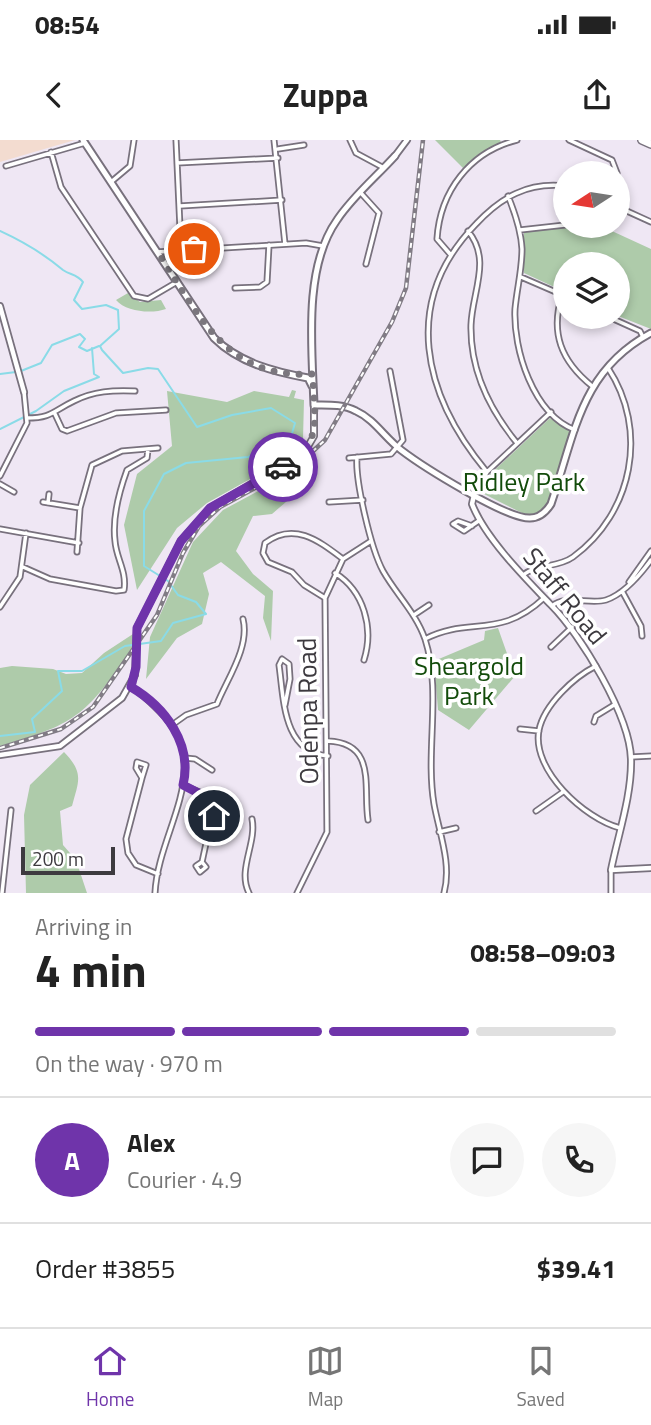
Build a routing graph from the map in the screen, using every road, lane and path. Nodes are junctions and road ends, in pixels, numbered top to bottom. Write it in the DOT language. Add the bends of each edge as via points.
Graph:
graph roads {
  1 [pos="134,140"];
  2 [pos="176,140"];
  3 [pos="274,140"];
  4 [pos="350,140"];
  5 [pos="407,140"];
  6 [pos="517,140"];
  7 [pos="569,140"];
  8 [pos="642,140"];
  9 [pos="84,142"];
  10 [pos="504,142"];
  11 [pos="651,144"];
  12 [pos="303,145"];
  13 [pos="278,149"];
  14 [pos="51,152"];
  15 [pos="395,156"];
  16 [pos="278,158"];
  17 [pos="612,161"];
  18 [pos="177,163"];
  19 [pos="6,166"];
  20 [pos="384,168"];
  21 [pos="111,182"];
  22 [pos="553,186"];
  23 [pos="360,192"];
  24 [pos="508,196"];
  25 [pos="282,200"];
  26 [pos="180,206"];
  27 [pos="630,212"];
  28 [pos="651,216"];
  29 [pos="650,221"];
  30 [pos="553,226"];
  31 [pos="520,230"];
  32 [pos="468,231"];
  33 [pos="285,244"];
  34 [pos="269,245"];
  35 [pos="322,247"];
  36 [pos="180,250"];
  37 [pos="158,254"];
  38 [pos="450,254"];
  39 [pos="366,264"];
  40 [pos="521,277"];
  41 [pos="177,282"];
  42 [pos="235,288"];
  43 [pos="553,290"];
  44 [pos="0,306"];
  45 [pos="630,326"];
  46 [pos="557,329"];
  47 [pos="651,334"];
  48 [pos="643,337"];
  49 [pos="607,367"];
  50 [pos="390,370"];
  51 [pos="313,374"];
  52 [pos="295,376"];
  53 [pos="130,385"];
  54 [pos="592,386"];
  55 [pos="24,392"];
  56 [pos="313,396"];
  57 [pos="313,405"];
  58 [pos="551,412"];
  59 [pos="54,414"];
  60 [pos="161,416"];
  61 [pos="27,418"];
  62 [pos="575,430"];
  63 [pos="517,443"];
  64 [pos="158,448"];
  65 [pos="398,448"];
  66 [pos="148,449"];
  67 [pos="357,457"];
  68 [pos="349,458"];
  69 [pos="487,472"];
  70 [pos="0,476"];
  71 [pos="0,484"];
  72 [pos="14,492"];
  73 [pos="49,494"];
  74 [pos="474,494"];
  75 [pos="363,500"];
  76 [pos="328,502"];
  77 [pos="80,508"];
  78 [pos="481,520"];
  79 [pos="472,526"];
  80 [pos="0,529"];
  81 [pos="26,533"];
  82 [pos="371,541"];
  83 [pos="79,543"];
  84 [pos="651,551"];
  85 [pos="77,552"];
  86 [pos="343,559"];
  87 [pos="651,560"];
  88 [pos="23,567"];
  89 [pos="335,573"];
  90 [pos="523,575"];
  91 [pos="624,589"];
  92 [pos="544,597"];
  93 [pos="325,598"];
  94 [pos="429,605"];
  95 [pos="552,606"];
  96 [pos="0,607"];
  97 [pos="414,615"];
  98 [pos="243,619"];
  99 [pos="572,627"];
  100 [pos="642,636"];
  101 [pos="425,639"];
  102 [pos="551,647"];
  103 [pos="364,660"];
  104 [pos="596,666"];
  105 [pos="131,687"];
  106 [pos="285,705"];
  107 [pos="614,705"];
  108 [pos="594,722"];
  109 [pos="172,725"];
  110 [pos="520,729"];
  111 [pos="539,731"];
  112 [pos="328,741"];
  113 [pos="0,755"];
  114 [pos="328,756"];
  115 [pos="651,756"];
  116 [pos="631,757"];
  117 [pos="185,758"];
  118 [pos="212,771"];
  119 [pos="142,778"];
  120 [pos="183,785"];
  121 [pos="564,791"];
  122 [pos="11,810"];
  123 [pos="536,811"];
  124 [pos="252,819"];
  125 [pos="368,820"];
  126 [pos="456,828"];
  127 [pos="620,828"];
  128 [pos="439,832"];
  129 [pos="202,863"];
  130 [pos="651,868"];
  131 [pos="611,870"];
  132 [pos="158,874"];
  133 [pos="2,893"];
  134 [pos="155,893"];
  135 [pos="249,893"];
  136 [pos="297,893"];
  137 [pos="444,893"];
  138 [pos="611,893"];
  1 -- 21 [label="street" via="130,166"];
  2 -- 18 [label="street"];
  3 -- 13 [label="street"];
  4 -- 20 [label="street" via="358,155"];
  5 -- 15 [label="street"];
  6 -- 10 [label="street"];
  7 -- 17 [label="street"];
  8 -- 11 [label="main road"];
  9 -- 14 [label="street"];
  9 -- 21 [label="main road"];
  10 -- 38 [label="street" via="474,162 445,198 437,239"];
  12 -- 13 [label="street"];
  13 -- 16 [label="street"];
  14 -- 19 [label="street"];
  14 -- 41 [label="street" via="61,187 134,296 148,299"];
  15 -- 20 [label="main road"];
  16 -- 18 [label="street"];
  16 -- 25 [label="street"];
  18 -- 26 [label="street"];
  20 -- 23 [label="main road"];
  21 -- 37 [label="main road"];
  22 -- 24 [label="street"];
  23 -- 35 [label="main road"];
  23 -- 39 [label="street" via="379,213"];
  24 -- 31 [label="street"];
  24 -- 32 [label="street"];
  25 -- 26 [label="street"];
  25 -- 33 [label="street"];
  26 -- 36 [label="street"];
  27 -- 29 [label="street"];
  28 -- 29 [label="street"];
  30 -- 31 [label="street"];
  31 -- 40 [label="street"];
  32 -- 38 [label="street"];
  32 -- 63 [label="street" via="480,254 471,325 477,374 493,410"];
  33 -- 34 [label="street"];
  33 -- 35 [label="street"];
  34 -- 36 [label="street"];
  34 -- 42 [label="street" via="267,282 260,287"];
  35 -- 51 [label="main road" via="314,284"];
  36 -- 37 [label="street"];
  37 -- 41 [label="main road"];
  38 -- 69 [label="street" via="431,297 430,354 450,420"];
  40 -- 43 [label="street"];
  40 -- 58 [label="street" via="516,337 535,390"];
  41 -- 52 [label="main road" via="227,350"];
  44 -- 55 [label="street"];
  45 -- 48 [label="street"];
  46 -- 54 [label="street" via="569,363"];
  47 -- 48 [label="main road"];
  48 -- 49 [label="main road"];
  49 -- 54 [label="main road"];
  49 -- 90 [label="street" via="623,398 631,437 630,465 620,500 606,523 570,559"];
  50 -- 65 [label="street" via="404,437"];
  51 -- 52 [label="main road"];
  51 -- 56 [label="main road"];
  52 -- 56 [label="main road" via="310,380"];
  53 -- 59 [label="street" via="132,391 100,392"];
  54 -- 62 [label="main road"];
  55 -- 61 [label="street"];
  56 -- 57 [label="main road"];
  57 -- 65 [label="main road" via="356,411"];
  57 -- 105 [label="street" via="314,431 307,450 205,512 181,541 138,624"];
  58 -- 62 [label="street"];
  58 -- 63 [label="street"];
  59 -- 60 [label="street" via="61,429 67,431 106,416 163,410"];
  59 -- 61 [label="street"];
  61 -- 70 [label="street"];
  62 -- 74 [label="main road" via="551,504 543,515 524,518"];
  63 -- 69 [label="street"];
  64 -- 66 [label="street"];
  65 -- 67 [label="street" via="391,454"];
  65 -- 74 [label="main road"];
  66 -- 77 [label="street" via="122,451 93,463"];
  66 -- 88 [label="street" via="146,458 127,470 115,514 115,544 122,560 124,590 50,579"];
  67 -- 68 [label="street"];
  67 -- 75 [label="street"];
  69 -- 74 [label="street"];
  71 -- 72 [label="street"];
  73 -- 77 [label="street" via="45,503"];
  74 -- 78 [label="street, Staff Road" via="471,504"];
  75 -- 76 [label="street"];
  75 -- 82 [label="street"];
  77 -- 83 [label="street"];
  78 -- 79 [label="street"];
  78 -- 90 [label="street, Staff Road"];
  79 -- 79 [label="street" via="462,531 453,525 457,521"];
  80 -- 81 [label="street"];
  81 -- 83 [label="street"];
  81 -- 88 [label="street"];
  82 -- 86 [label="street, Odenpa Road"];
  82 -- 97 [label="street" via="383,570"];
  83 -- 85 [label="street"];
  84 -- 91 [label="street"];
  86 -- 89 [label="street, Odenpa Road"];
  86 -- 93 [label="street" via="305,535 281,534 265,543 263,553 268,562 292,572"];
  87 -- 91 [label="street"];
  88 -- 96 [label="street"];
  89 -- 93 [label="street, Odenpa Road"];
  89 -- 103 [label="street" via="349,584 366,618"];
  90 -- 92 [label="street, Staff Road"];
  91 -- 95 [label="street" via="603,601 558,601"];
  91 -- 100 [label="street"];
  92 -- 95 [label="street, Staff Road"];
  92 -- 101 [label="street" via="518,619 443,631"];
  93 -- 112 [label="street, Odenpa Road"];
  94 -- 97 [label="street"];
  95 -- 99 [label="street, Staff Road"];
  97 -- 101 [label="street"];
  98 -- 109 [label="street" via="236,663 217,704"];
  99 -- 102 [label="street"];
  99 -- 104 [label="street, Staff Road"];
  101 -- 128 [label="street" via="432,688 432,790"];
  104 -- 107 [label="street, Staff Road"];
  104 -- 111 [label="street" via="576,679 547,713"];
  105 -- 109 [label="street"];
  105 -- 113 [label="street" via="113,707 60,746"];
  106 -- 106 [label="street" via="279,665 282,659 289,664 290,679"];
  106 -- 114 [label="street" via="290,729 301,747"];
  107 -- 108 [label="street"];
  107 -- 116 [label="street, Staff Road"];
  109 -- 117 [label="street"];
  110 -- 111 [label="street"];
  111 -- 121 [label="street" via="544,757"];
  112 -- 114 [label="street, Odenpa Road"];
  112 -- 125 [label="street" via="349,745 360,755 366,769"];
  114 -- 136 [label="street, Odenpa Road" via="327,832"];
  115 -- 116 [label="street"];
  116 -- 127 [label="street, Staff Road"];
  117 -- 118 [label="street"];
  117 -- 120 [label="street"];
  119 -- 132 [label="street" via="126,844 136,865"];
  120 -- 129 [label="street" via="204,794 213,811"];
  120 -- 132 [label="street"];
  121 -- 123 [label="street"];
  121 -- 127 [label="street" via="595,819"];
  122 -- 133 [label="street"];
  124 -- 135 [label="street" via="245,877"];
  126 -- 128 [label="street"];
  127 -- 131 [label="street, Staff Road"];
  128 -- 137 [label="street" via="447,873"];
  130 -- 131 [label="street"];
  131 -- 138 [label="street, Staff Road"];
  132 -- 134 [label="street"];
}
